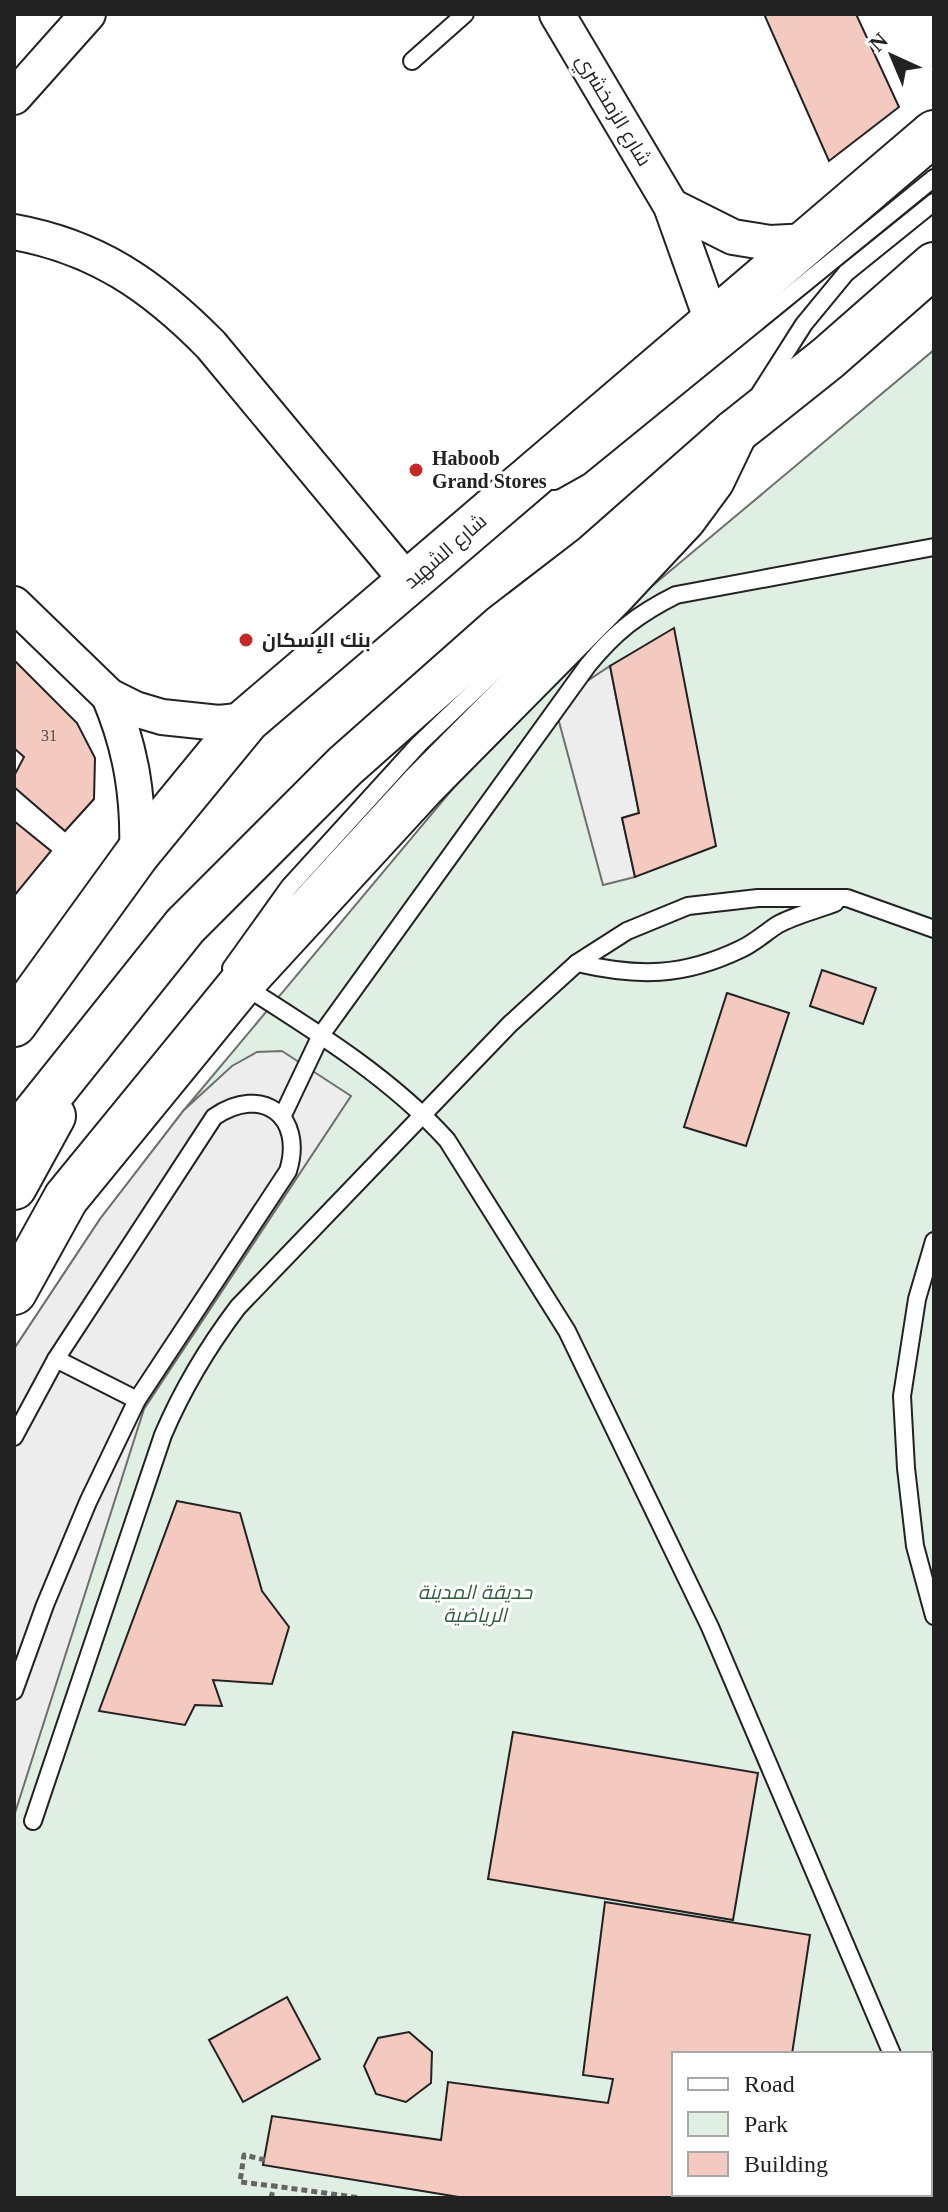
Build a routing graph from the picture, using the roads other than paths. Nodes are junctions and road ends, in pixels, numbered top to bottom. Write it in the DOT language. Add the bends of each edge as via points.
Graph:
graph roads {
  1 [pos="88,14"];
  2 [pos="465,14"];
  3 [pos="557,14"];
  4 [pos="412,61"];
  5 [pos="14,97"];
  6 [pos="934,133"];
  7 [pos="934,178"];
  8 [pos="934,202"];
  9 [pos="671,206"];
  10 [pos="14,232"];
  11 [pos="809,241"];
  12 [pos="934,265"];
  13 [pos="713,324"];
  14 [pos="735,432"];
  15 [pos="508,497"];
  16 [pos="650,530"];
  17 [pos="934,547"];
  18 [pos="610,568"];
  19 [pos="408,582"];
  20 [pos="14,604"];
  21 [pos="109,696"];
  22 [pos="247,720"];
  23 [pos="137,854"];
  24 [pos="847,898"];
  25 [pos="934,929"];
  26 [pos="577,963"];
  27 [pos="241,984"];
  28 [pos="14,1024"];
  29 [pos="321,1035"];
  30 [pos="95,1040"];
  31 [pos="181,1056"];
  32 [pos="425,1115"];
  33 [pos="282,1117"];
  34 [pos="14,1140"];
  35 [pos="14,1187"];
  36 [pos="934,1241"];
  37 [pos="14,1292"];
  38 [pos="56,1359"];
  39 [pos="137,1400"];
  40 [pos="14,1437"];
  41 [pos="934,1616"];
  42 [pos="14,1691"];
  43 [pos="33,1821"];
  44 [pos="891,2052"];
  1 -- 5 [label="street"];
  2 -- 4 [label="lane"];
  3 -- 9 [label="street, شارع الزمخشري"];
  6 -- 11 [label="main road, شارع الشهيد"];
  7 -- 15 [label="lane" via="579,467"];
  8 -- 14 [label="lane" via="846,273 804,324"];
  9 -- 11 [label="street" via="733,237 770,243"];
  9 -- 13 [label="street, شارع الزمخشري"];
  10 -- 19 [label="street" via="88,253 175,308"];
  11 -- 13 [label="main road, شارع الشهيد"];
  12 -- 14 [label="main road"];
  13 -- 15 [label="main road, شارع الشهيد"];
  14 -- 16 [label="lane"];
  14 -- 27 [label="main road" via="712,480 684,518 423,786"];
  14 -- 30 [label="main road" via="345,766 206,902"];
  15 -- 19 [label="main road, شارع الشهيد"];
  17 -- 29 [label="lane" via="676,595 632,620 588,665"];
  18 -- 31 [label="lane" via="419,744 289,887 244,947"];
  19 -- 22 [label="main road, شارع الشهيد"];
  20 -- 21 [label="street"];
  21 -- 22 [label="street" via="162,717"];
  21 -- 23 [label="street" via="134,772"];
  22 -- 23 [label="main road, شارع الشهيد"];
  23 -- 28 [label="main road, شارع الشهيد"];
  24 -- 25 [label="lane"];
  24 -- 26 [label="lane" via="758,898 688,906 627,931"];
  24 -- 26 [label="lane" via="779,924 743,948 704,964 662,973 619,973"];
  26 -- 32 [label="lane" via="510,1024"];
  27 -- 29 [label="lane"];
  27 -- 31 [label="main road"];
  29 -- 32 [label="lane"];
  29 -- 33 [label="lane"];
  30 -- 34 [label="main road"];
  30 -- 35 [label="main road"];
  31 -- 37 [label="main road" via="66,1198"];
  32 -- 43 [label="lane" via="238,1307 183,1389"];
  32 -- 44 [label="lane" via="447,1140 567,1331 710,1627"];
  33 -- 38 [label="lane" via="248,1102 214,1117"];
  33 -- 39 [label="lane" via="292,1134 294,1153 288,1171"];
  36 -- 41 [label="lane" via="917,1299 902,1396 915,1546"];
  38 -- 39 [label="lane"];
  38 -- 40 [label="lane"];
  39 -- 42 [label="lane" via="88,1502"];
}
